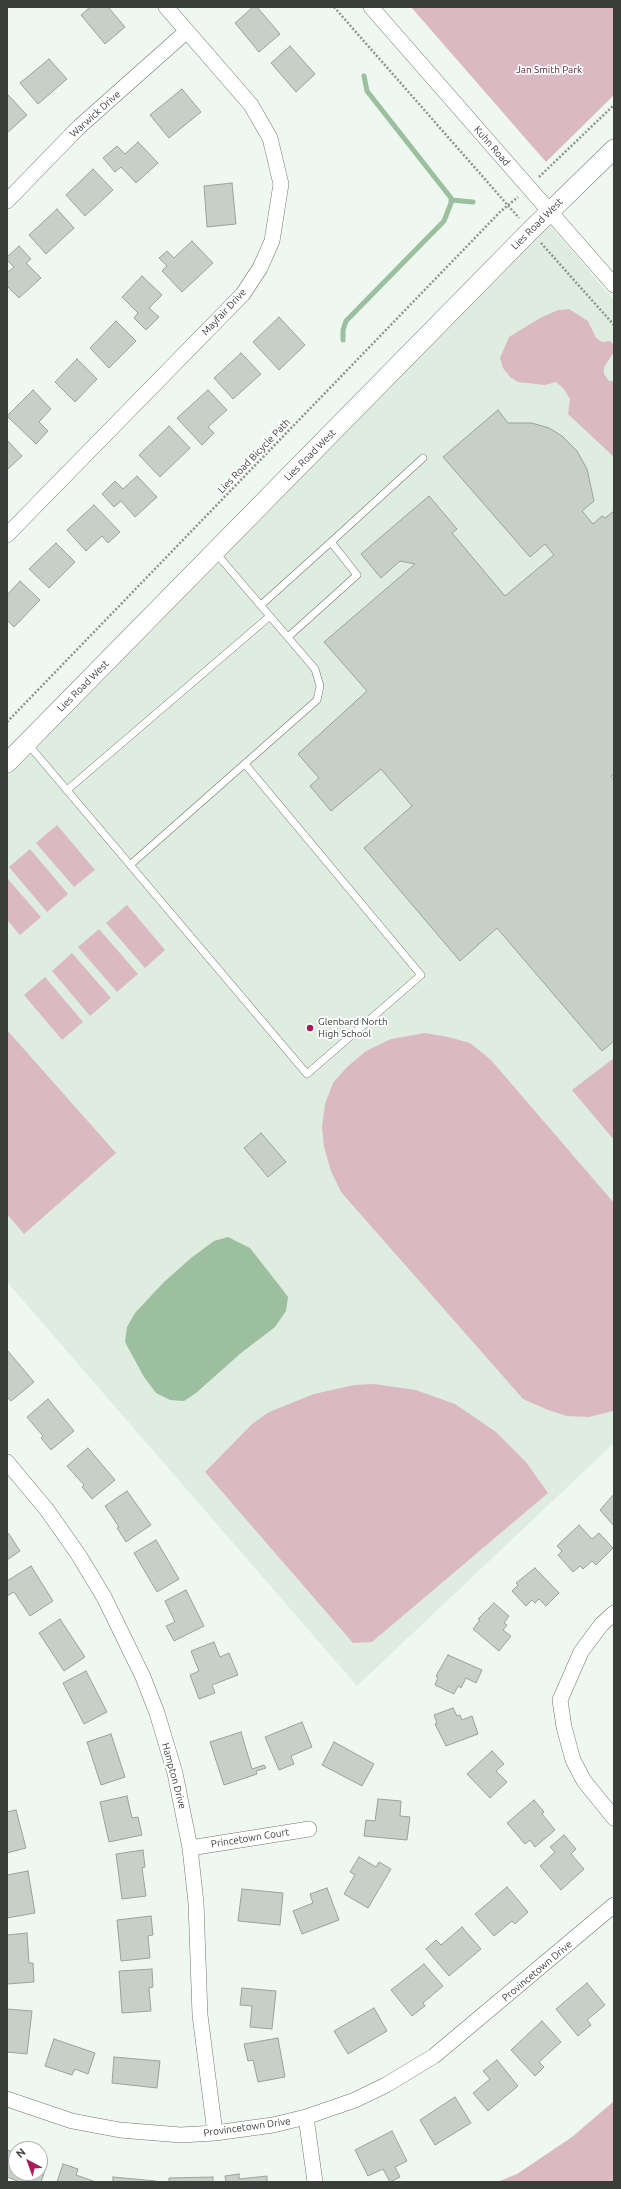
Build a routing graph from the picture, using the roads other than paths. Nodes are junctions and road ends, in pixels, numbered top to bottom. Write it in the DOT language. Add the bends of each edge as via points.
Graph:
graph roads {
  1 [pos="166,7"];
  2 [pos="371,7"];
  3 [pos="188,31"];
  4 [pos="614,149"];
  5 [pos="7,201"];
  6 [pos="550,211"];
  7 [pos="614,285"];
  8 [pos="423,458"];
  9 [pos="7,535"];
  10 [pos="331,542"];
  11 [pos="215,552"];
  12 [pos="261,605"];
  13 [pos="270,616"];
  14 [pos="288,636"];
  15 [pos="26,743"];
  16 [pos="7,763"];
  17 [pos="245,764"];
  18 [pos="66,790"];
  19 [pos="130,865"];
  20 [pos="7,1462"];
  21 [pos="614,1612"];
  22 [pos="614,1818"];
  23 [pos="309,1829"];
  24 [pos="190,1848"];
  25 [pos="614,1905"];
  26 [pos="7,2099"];
  27 [pos="306,2117"];
  28 [pos="215,2133"];
  29 [pos="316,2182"];
  1 -- 3 [label="street, Mayfair Drive"];
  2 -- 6 [label="street, Kuhn Road"];
  3 -- 5 [label="street, Warwick Drive" via="79,127"];
  3 -- 9 [label="street, Mayfair Drive" via="251,105 270,138 281,184 272,240 260,268 243,294"];
  4 -- 6 [label="street, Lies Road West"];
  6 -- 7 [label="street, Kuhn Road"];
  6 -- 11 [label="street, Lies Road West"];
  8 -- 10 [label="lane"];
  10 -- 12 [label="lane"];
  10 -- 14 [label="lane" via="357,575"];
  11 -- 12 [label="lane"];
  11 -- 15 [label="street, Lies Road West"];
  12 -- 13 [label="lane"];
  13 -- 14 [label="lane"];
  13 -- 18 [label="lane"];
  14 -- 17 [label="lane" via="315,669 320,686 317,700"];
  15 -- 16 [label="street, Lies Road West"];
  15 -- 18 [label="lane"];
  17 -- 19 [label="lane"];
  17 -- 19 [label="lane" via="421,975 307,1074"];
  18 -- 19 [label="lane"];
  20 -- 24 [label="street, Hampton Drive" via="47,1510 78,1554 120,1626 156,1713 175,1773"];
  21 -- 22 [label="street" via="581,1652 560,1700 573,1760 584,1781"];
  23 -- 24 [label="street, Princetown Court"];
  24 -- 28 [label="street, Hampton Drive" via="196,1903 200,2015"];
  25 -- 27 [label="street, Provincetown Drive" via="434,2056 355,2100"];
  26 -- 28 [label="street, Provincetown Drive" via="72,2121 120,2130 181,2135"];
  27 -- 28 [label="street, Provincetown Drive" via="273,2125"];
  27 -- 29 [label="street"];
}
